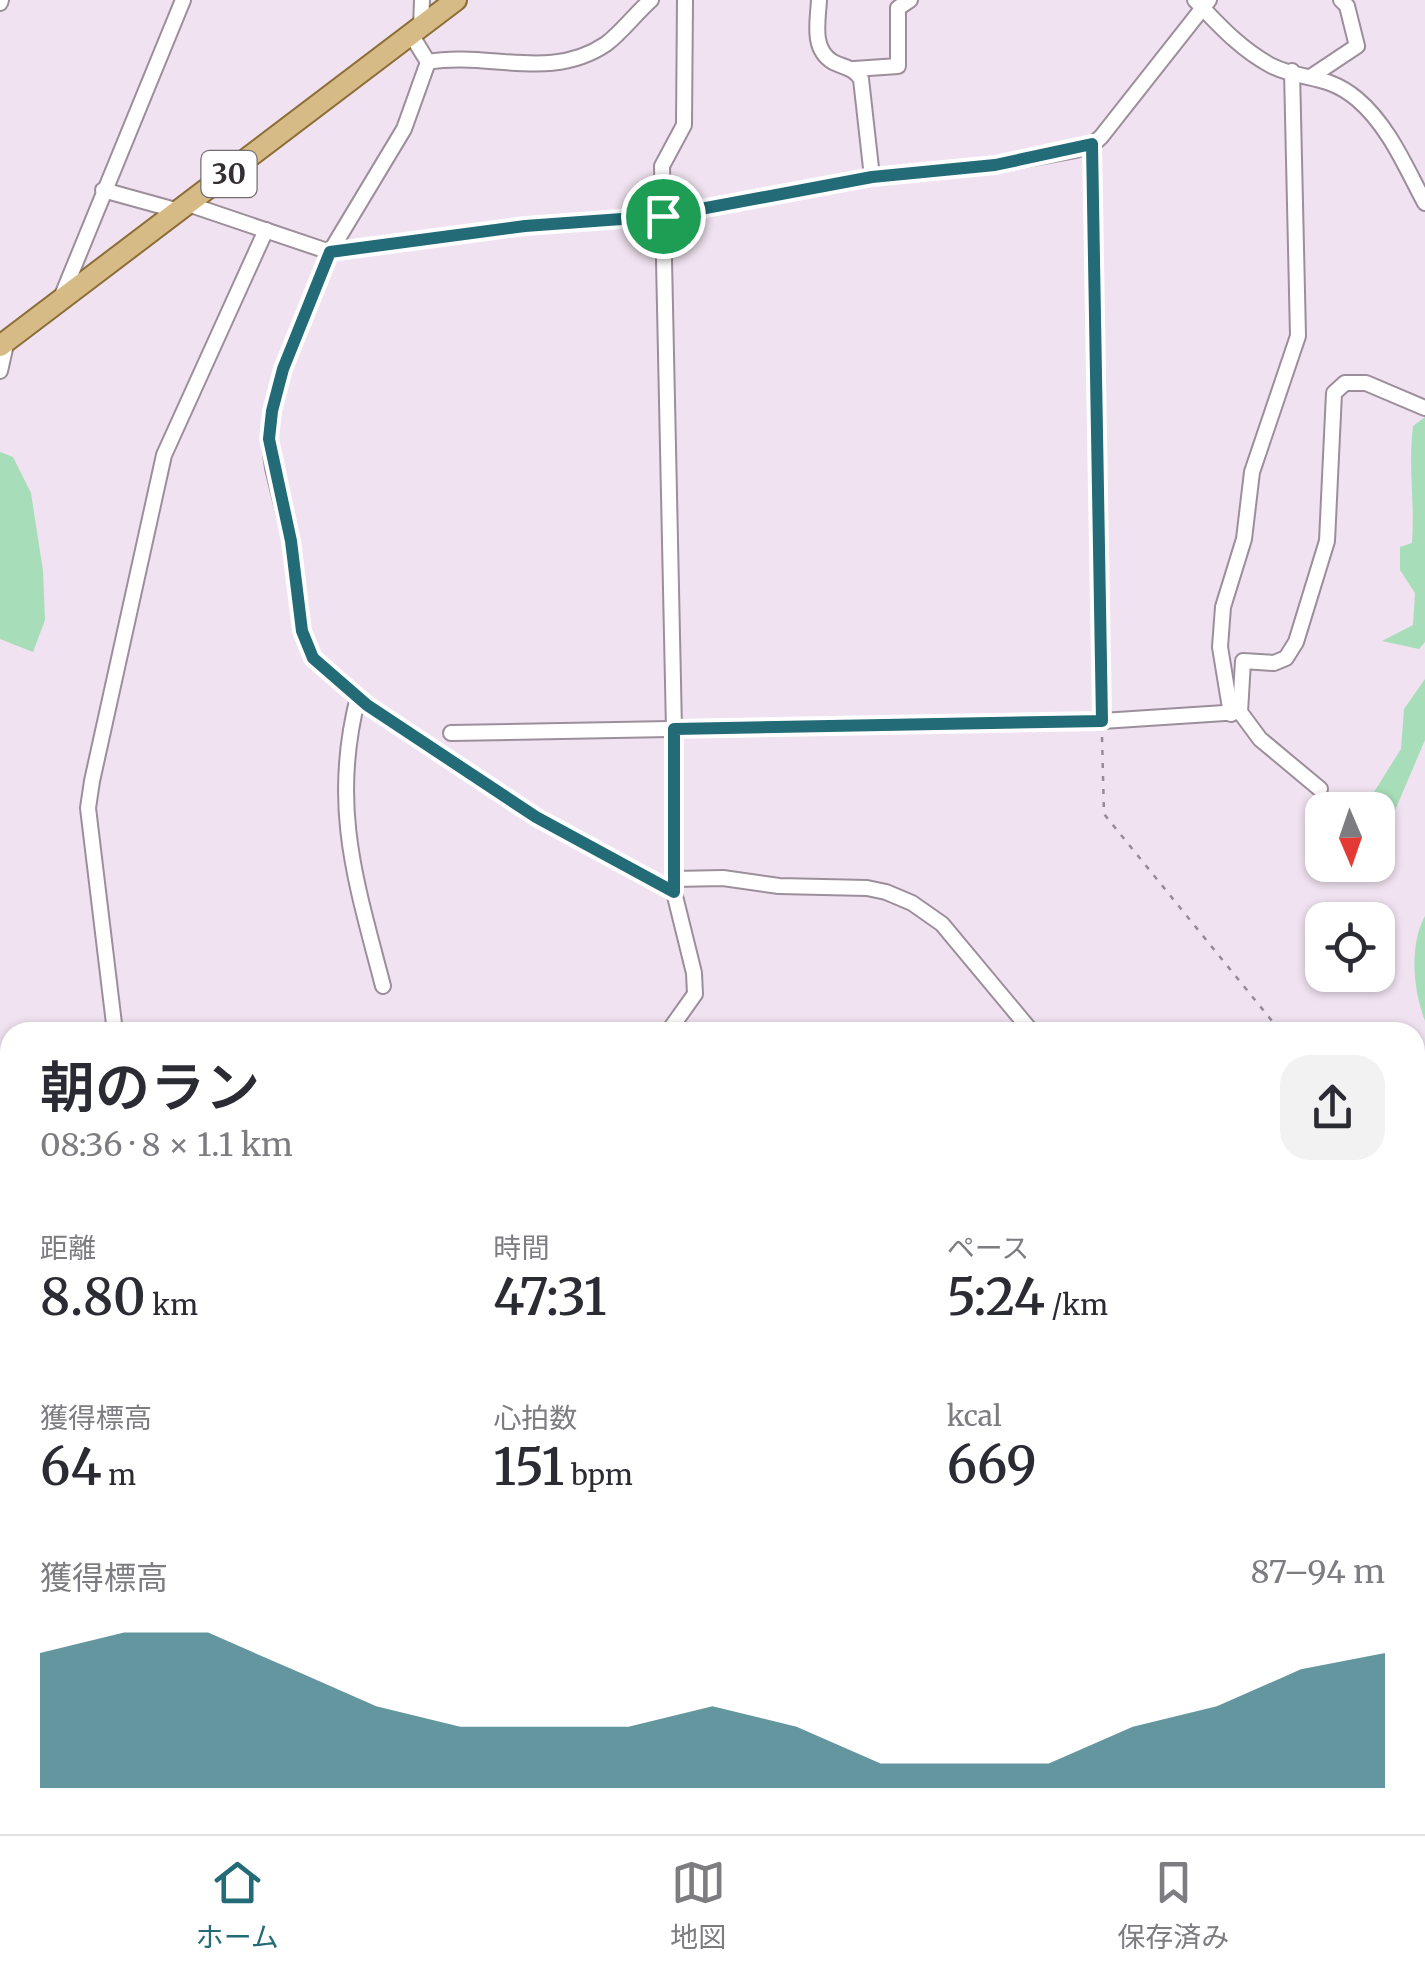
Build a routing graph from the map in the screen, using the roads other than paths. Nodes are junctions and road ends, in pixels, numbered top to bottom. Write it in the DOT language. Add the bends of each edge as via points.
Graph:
graph roads {
  1 [pos="183,0"];
  2 [pos="422,0"];
  3 [pos="456,0"];
  4 [pos="651,0"];
  5 [pos="685,0"];
  6 [pos="819,0"];
  7 [pos="910,0"];
  8 [pos="1342,0"];
  9 [pos="1202,3"];
  10 [pos="416,32"];
  11 [pos="428,62"];
  12 [pos="854,69"];
  13 [pos="1292,72"];
  14 [pos="1312,76"];
  15 [pos="1092,144"];
  16 [pos="872,177"];
  17 [pos="103,190"];
  18 [pos="1425,203"];
  19 [pos="183,208"];
  20 [pos="663,216"];
  21 [pos="266,230"];
  22 [pos="330,252"];
  23 [pos="60,299"];
  24 [pos="4,343"];
  25 [pos="0,371"];
  26 [pos="1425,408"];
  27 [pos="358,697"];
  28 [pos="1236,713"];
  29 [pos="1102,721"];
  30 [pos="674,729"];
  31 [pos="451,733"];
  32 [pos="1320,789"];
  33 [pos="674,886"];
  34 [pos="383,986"];
  35 [pos="695,994"];
  36 [pos="113,1022"];
  37 [pos="675,1022"];
  38 [pos="683,1022"];
  39 [pos="1024,1022"];
  1 -- 17 [label="street"];
  2 -- 10 [label="street"];
  3 -- 10 [label="main road, 30"];
  4 -- 11 [label="street" via="606,44 570,60 535,66"];
  5 -- 20 [label="street" via="684,125 662,166"];
  6 -- 12 [label="street" via="822,51"];
  7 -- 12 [label="street" via="898,8 898,66"];
  8 -- 14 [label="street" via="1357,46"];
  9 -- 13 [label="street" via="1232,39"];
  9 -- 15 [label="street"];
  10 -- 11 [label="street"];
  10 -- 19 [label="main road, 30"];
  11 -- 22 [label="street" via="404,129"];
  12 -- 16 [label="street"];
  13 -- 14 [label="street"];
  13 -- 28 [label="street" via="1298,336 1252,472 1244,539 1223,607 1220,646"];
  14 -- 18 [label="street" via="1358,100 1386,132"];
  15 -- 16 [label="street" via="995,165"];
  15 -- 29 [label="street"];
  16 -- 20 [label="street"];
  17 -- 19 [label="street"];
  17 -- 23 [label="street"];
  19 -- 21 [label="street"];
  19 -- 23 [label="main road, 30"];
  20 -- 22 [label="street"];
  20 -- 30 [label="street"];
  21 -- 22 [label="street"];
  21 -- 36 [label="street" via="164,455 92,781 88,808"];
  22 -- 27 [label="street" via="283,369 269,439 302,631 313,658"];
  23 -- 24 [label="main road, 30"];
  24 -- 25 [label="street"];
  26 -- 28 [label="street" via="1366,382 1346,383 1334,393 1326,541 1296,642 1274,663 1243,661"];
  27 -- 33 [label="street" via="536,817"];
  27 -- 34 [label="street" via="348,734 347,839"];
  28 -- 29 [label="street"];
  28 -- 32 [label="street"];
  29 -- 30 [label="street"];
  30 -- 31 [label="street"];
  30 -- 33 [label="street"];
  33 -- 35 [label="street"];
  33 -- 39 [label="street" via="722,878 867,888 912,902 942,924"];
  35 -- 37 [label="street"];
  35 -- 38 [label="street"];
}
